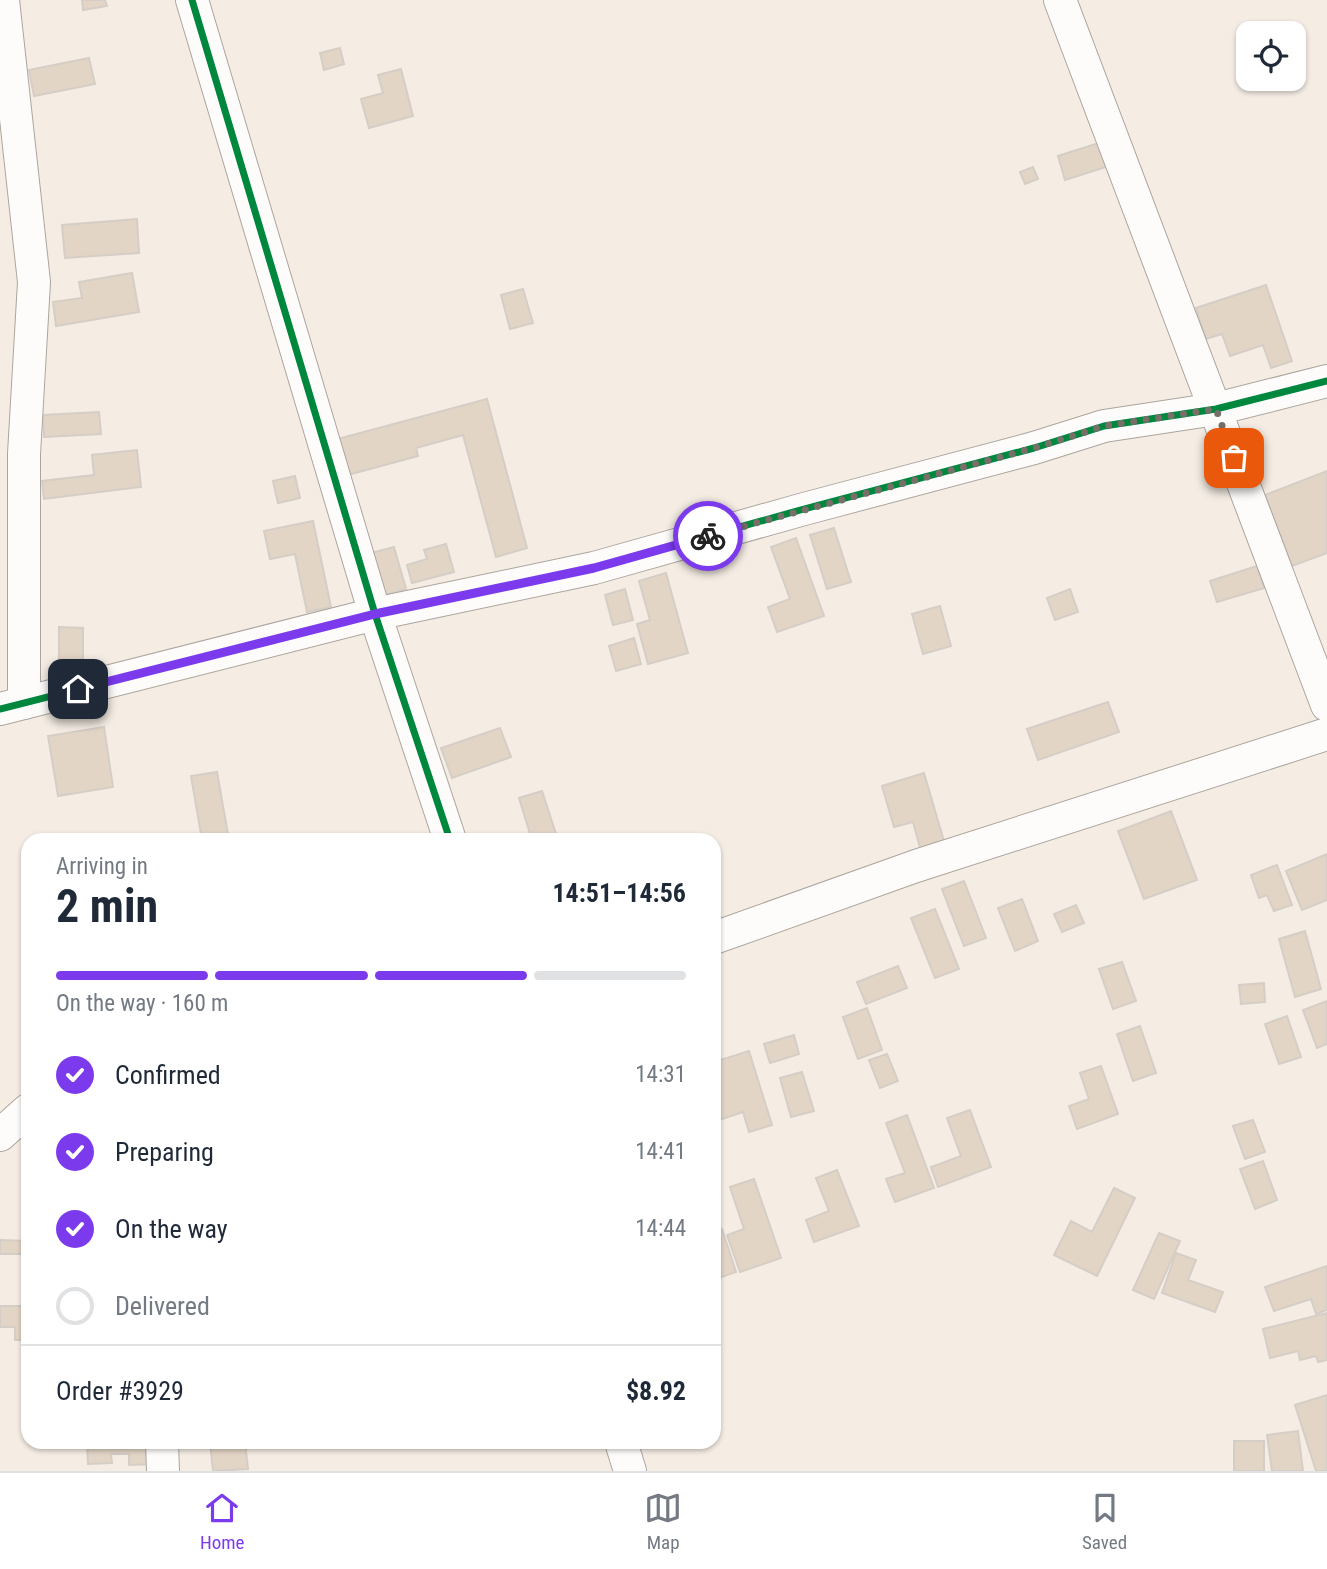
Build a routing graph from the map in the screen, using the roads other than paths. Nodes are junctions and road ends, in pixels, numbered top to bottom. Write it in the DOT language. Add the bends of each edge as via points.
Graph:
graph roads {
  1 [pos="4,0"];
  2 [pos="192,0"];
  3 [pos="1060,0"];
  4 [pos="1327,381"];
  5 [pos="1216,409"];
  6 [pos="375,614"];
  7 [pos="1327,705"];
  8 [pos="12,706"];
  9 [pos="1327,734"];
  10 [pos="448,833"];
  11 [pos="721,936"];
  12 [pos="21,1116"];
  13 [pos="0,1135"];
  14 [pos="162,1449"];
  15 [pos="623,1449"];
  16 [pos="163,1471"];
  17 [pos="630,1471"];
  1 -- 8 [label="street" via="34,282"];
  2 -- 6 [label="street"];
  3 -- 5 [label="street"];
  4 -- 5 [label="street"];
  5 -- 6 [label="street" via="1104,426 594,568"];
  5 -- 7 [label="street"];
  6 -- 8 [label="street"];
  6 -- 10 [label="street"];
  9 -- 11 [label="street" via="916,866"];
  12 -- 13 [label="street"];
  14 -- 16 [label="street"];
  15 -- 17 [label="street"];
}
